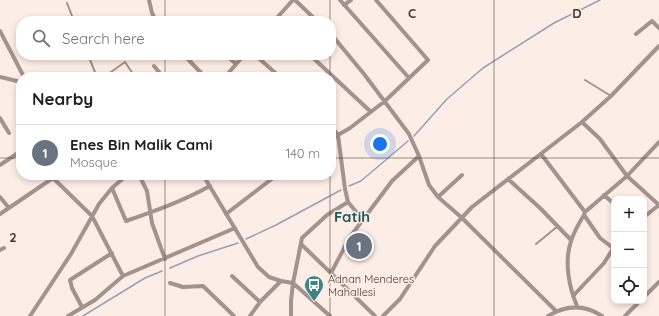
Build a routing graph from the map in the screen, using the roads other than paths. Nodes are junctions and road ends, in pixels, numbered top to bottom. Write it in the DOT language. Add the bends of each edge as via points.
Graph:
graph roads {
  1 [pos="149,0"];
  2 [pos="294,0"];
  3 [pos="340,0"];
  4 [pos="351,0"];
  5 [pos="376,0"];
  6 [pos="67,3"];
  7 [pos="344,5"];
  8 [pos="72,16"];
  9 [pos="154,16"];
  10 [pos="279,16"];
  11 [pos="312,16"];
  12 [pos="659,28"];
  13 [pos="0,31"];
  14 [pos="636,34"];
  15 [pos="336,40"];
  16 [pos="659,46"];
  17 [pos="90,60"];
  18 [pos="189,60"];
  19 [pos="232,60"];
  20 [pos="240,60"];
  21 [pos="261,60"];
  22 [pos="315,60"];
  23 [pos="236,64"];
  24 [pos="154,66"];
  25 [pos="21,72"];
  26 [pos="95,72"];
  27 [pos="111,72"];
  28 [pos="132,72"];
  29 [pos="159,72"];
  30 [pos="200,72"];
  31 [pos="229,72"];
  32 [pos="274,72"];
  33 [pos="328,72"];
  34 [pos="0,77"];
  35 [pos="409,78"];
  36 [pos="336,79"];
  37 [pos="585,80"];
  38 [pos="16,81"];
  39 [pos="611,96"];
  40 [pos="385,101"];
  41 [pos="371,112"];
  42 [pos="0,118"];
  43 [pos="582,122"];
  44 [pos="336,132"];
  45 [pos="9,133"];
  46 [pos="338,135"];
  47 [pos="658,144"];
  48 [pos="541,154"];
  49 [pos="16,155"];
  50 [pos="419,156"];
  51 [pos="0,165"];
  52 [pos="462,176"];
  53 [pos="627,176"];
  54 [pos="508,179"];
  55 [pos="50,180"];
  56 [pos="55,180"];
  57 [pos="121,180"];
  58 [pos="142,180"];
  59 [pos="206,180"];
  60 [pos="271,180"];
  61 [pos="210,186"];
  62 [pos="112,188"];
  63 [pos="604,195"];
  64 [pos="0,197"];
  65 [pos="438,197"];
  66 [pos="611,201"];
  67 [pos="348,202"];
  68 [pos="659,205"];
  69 [pos="9,208"];
  70 [pos="151,213"];
  71 [pos="584,213"];
  72 [pos="0,214"];
  73 [pos="226,214"];
  74 [pos="647,215"];
  75 [pos="92,216"];
  76 [pos="461,217"];
  77 [pos="363,220"];
  78 [pos="558,226"];
  79 [pos="235,228"];
  80 [pos="571,240"];
  81 [pos="301,244"];
  82 [pos="536,244"];
  83 [pos="611,246"];
  84 [pos="611,252"];
  85 [pos="112,253"];
  86 [pos="165,258"];
  87 [pos="331,273"];
  88 [pos="123,276"];
  89 [pos="232,276"];
  90 [pos="281,281"];
  91 [pos="659,282"];
  92 [pos="170,283"];
  93 [pos="294,283"];
  94 [pos="647,294"];
  95 [pos="573,296"];
  96 [pos="260,302"];
  97 [pos="637,304"];
  98 [pos="577,306"];
  99 [pos="82,307"];
  100 [pos="556,311"];
  101 [pos="30,316"];
  102 [pos="68,316"];
  103 [pos="234,316"];
  104 [pos="250,316"];
  105 [pos="291,316"];
  106 [pos="330,316"];
  107 [pos="375,316"];
  108 [pos="383,316"];
  109 [pos="548,316"];
  110 [pos="602,316"];
  111 [pos="625,316"];
  1 -- 9 [label="street"];
  2 -- 10 [label="street"];
  2 -- 11 [label="street"];
  3 -- 7 [label="street"];
  4 -- 7 [label="street"];
  5 -- 35 [label="street" via="428,60"];
  6 -- 8 [label="lane"];
  7 -- 35 [label="street"];
  12 -- 14 [label="street" via="652,21"];
  13 -- 25 [label="street"];
  15 -- 40 [label="street"];
  16 -- 39 [label="street"];
  17 -- 26 [label="lane"];
  18 -- 30 [label="street"];
  19 -- 23 [label="street"];
  20 -- 23 [label="street"];
  21 -- 32 [label="street"];
  22 -- 33 [label="street"];
  23 -- 31 [label="street"];
  24 -- 29 [label="street"];
  27 -- 28 [label="lane" via="125,62"];
  34 -- 38 [label="street"];
  35 -- 40 [label="street"];
  36 -- 41 [label="street"];
  37 -- 39 [label="lane"];
  39 -- 43 [label="street"];
  40 -- 41 [label="street"];
  40 -- 50 [label="street" via="409,134"];
  41 -- 46 [label="street"];
  42 -- 45 [label="street"];
  43 -- 48 [label="street"];
  43 -- 53 [label="street" via="600,139"];
  44 -- 46 [label="street"];
  46 -- 67 [label="street"];
  47 -- 53 [label="street"];
  48 -- 54 [label="street"];
  48 -- 71 [label="street"];
  49 -- 51 [label="street"];
  50 -- 65 [label="street" via="428,185"];
  50 -- 77 [label="street" via="392,182"];
  52 -- 65 [label="street"];
  53 -- 63 [label="street"];
  53 -- 68 [label="street"];
  54 -- 76 [label="street"];
  54 -- 78 [label="street"];
  55 -- 69 [label="street"];
  56 -- 75 [label="street"];
  57 -- 62 [label="street"];
  58 -- 70 [label="street" via="147,191"];
  59 -- 61 [label="street"];
  60 -- 73 [label="street"];
  61 -- 70 [label="street"];
  61 -- 73 [label="street"];
  62 -- 70 [label="street" via="126,221"];
  62 -- 75 [label="street"];
  63 -- 66 [label="street"];
  63 -- 71 [label="street"];
  64 -- 69 [label="street"];
  65 -- 76 [label="street"];
  67 -- 77 [label="street"];
  67 -- 81 [label="street" via="327,215 302,238"];
  68 -- 74 [label="street"];
  69 -- 72 [label="street"];
  70 -- 86 [label="street" via="152,223"];
  71 -- 80 [label="street"];
  71 -- 83 [label="street" via="600,238"];
  73 -- 79 [label="street"];
  75 -- 85 [label="street"];
  75 -- 101 [label="street" via="71,254"];
  76 -- 100 [label="street"];
  76 -- 108 [label="street" via="435,246 400,299"];
  77 -- 87 [label="street" via="350,237"];
  78 -- 80 [label="street"];
  78 -- 82 [label="lane"];
  79 -- 86 [label="street"];
  79 -- 90 [label="street" via="258,268 269,277"];
  80 -- 95 [label="street" via="568,257"];
  81 -- 87 [label="street"];
  81 -- 93 [label="street"];
  84 -- 95 [label="street"];
  85 -- 88 [label="street"];
  85 -- 99 [label="street" via="70,280"];
  86 -- 88 [label="street"];
  87 -- 107 [label="street"];
  88 -- 99 [label="street" via="95,300"];
  89 -- 96 [label="street"];
  90 -- 93 [label="street"];
  90 -- 96 [label="street"];
  91 -- 94 [label="street"];
  92 -- 103 [label="street" via="203,286"];
  93 -- 105 [label="street"];
  93 -- 106 [label="street"];
  95 -- 98 [label="street"];
  96 -- 104 [label="street"];
  97 -- 111 [label="street"];
  98 -- 100 [label="street"];
  98 -- 110 [label="street" via="594,310"];
  99 -- 102 [label="street"];
  100 -- 109 [label="street"];
}
